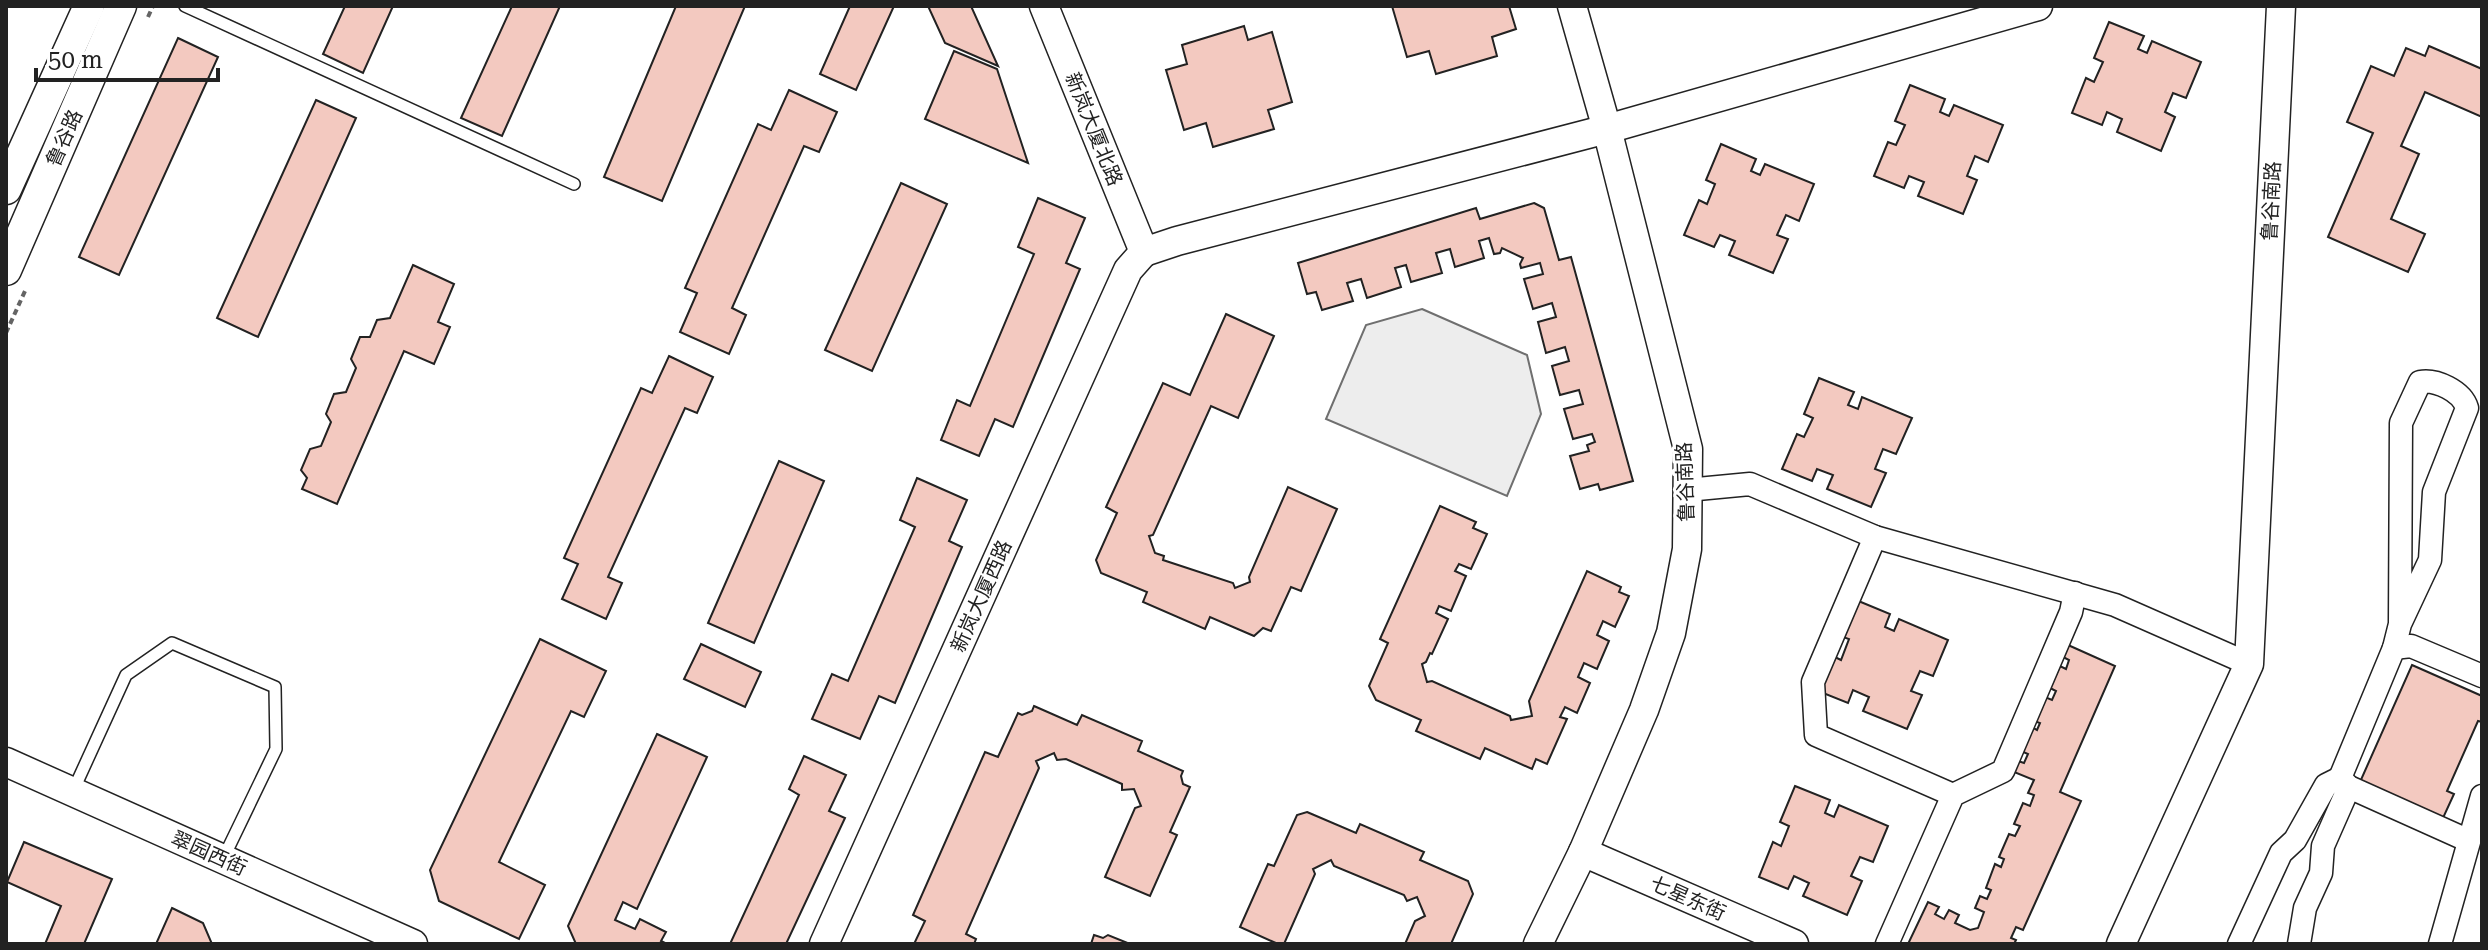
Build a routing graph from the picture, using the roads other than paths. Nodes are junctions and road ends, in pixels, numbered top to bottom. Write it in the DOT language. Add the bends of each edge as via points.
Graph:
graph roads {
  1 [pos="89,6"];
  2 [pos="121,6"];
  3 [pos="185,6"];
  4 [pos="1044,6"];
  5 [pos="1572,6"];
  6 [pos="2038,6"];
  7 [pos="2281,6"];
  8 [pos="1607,129"];
  9 [pos="574,184"];
  10 [pos="6,189"];
  11 [pos="1144,252"];
  12 [pos="6,270"];
  13 [pos="1687,490"];
  14 [pos="1875,537"];
  15 [pos="2075,593"];
  16 [pos="2400,624"];
  17 [pos="2394,648"];
  18 [pos="2249,664"];
  19 [pos="2482,676"];
  20 [pos="6,762"];
  21 [pos="2345,782"];
  22 [pos="73,792"];
  23 [pos="1953,795"];
  24 [pos="2482,796"];
  25 [pos="2467,840"];
  26 [pos="1583,852"];
  27 [pos="223,859"];
  28 [pos="413,944"];
  29 [pos="824,944"];
  30 [pos="1538,944"];
  31 [pos="1794,944"];
  32 [pos="1887,944"];
  33 [pos="2121,944"];
  34 [pos="2239,944"];
  35 [pos="2299,944"];
  36 [pos="2440,944"];
  1 -- 10 [label="main road, 鲁谷路"];
  2 -- 12 [label="main road, 鲁谷路"];
  3 -- 9 [label="lane"];
  4 -- 11 [label="street, 新岚大厦北路"];
  5 -- 8 [label="street, 鲁谷南路"];
  6 -- 8 [label="street"];
  7 -- 18 [label="street, 鲁谷南路"];
  8 -- 11 [label="street"];
  8 -- 13 [label="street, 鲁谷南路" via="1688,449"];
  11 -- 29 [label="street, 新岚大厦西路" via="1128,270"];
  13 -- 14 [label="street" via="1750,484"];
  13 -- 26 [label="street, 鲁谷南路" via="1687,549 1671,633"];
  14 -- 15 [label="street"];
  14 -- 23 [label="street" via="1813,682 1816,735"];
  15 -- 18 [label="street" via="2115,605"];
  15 -- 23 [label="street" via="2003,771"];
  16 -- 16 [label="street" via="2401,423 2415,388 2428,380 2459,394 2467,408 2434,492 2430,560"];
  16 -- 17 [label="street"];
  17 -- 19 [label="street" via="2411,646"];
  17 -- 21 [label="street"];
  18 -- 33 [label="street, 鲁谷南路"];
  20 -- 22 [label="street, 翠园西街"];
  21 -- 25 [label="street"];
  21 -- 34 [label="street" via="2326,785 2295,840 2281,853"];
  21 -- 35 [label="street" via="2323,846 2321,873 2305,908"];
  22 -- 27 [label="street, 翠园西街"];
  22 -- 27 [label="lane" via="126,675 172,643 275,687 276,749"];
  23 -- 32 [label="street"];
  24 -- 25 [label="street"];
  25 -- 36 [label="street"];
  26 -- 30 [label="street, 鲁谷南路"];
  26 -- 31 [label="street, 七星东街"];
  27 -- 28 [label="street, 翠园西街"];
}
